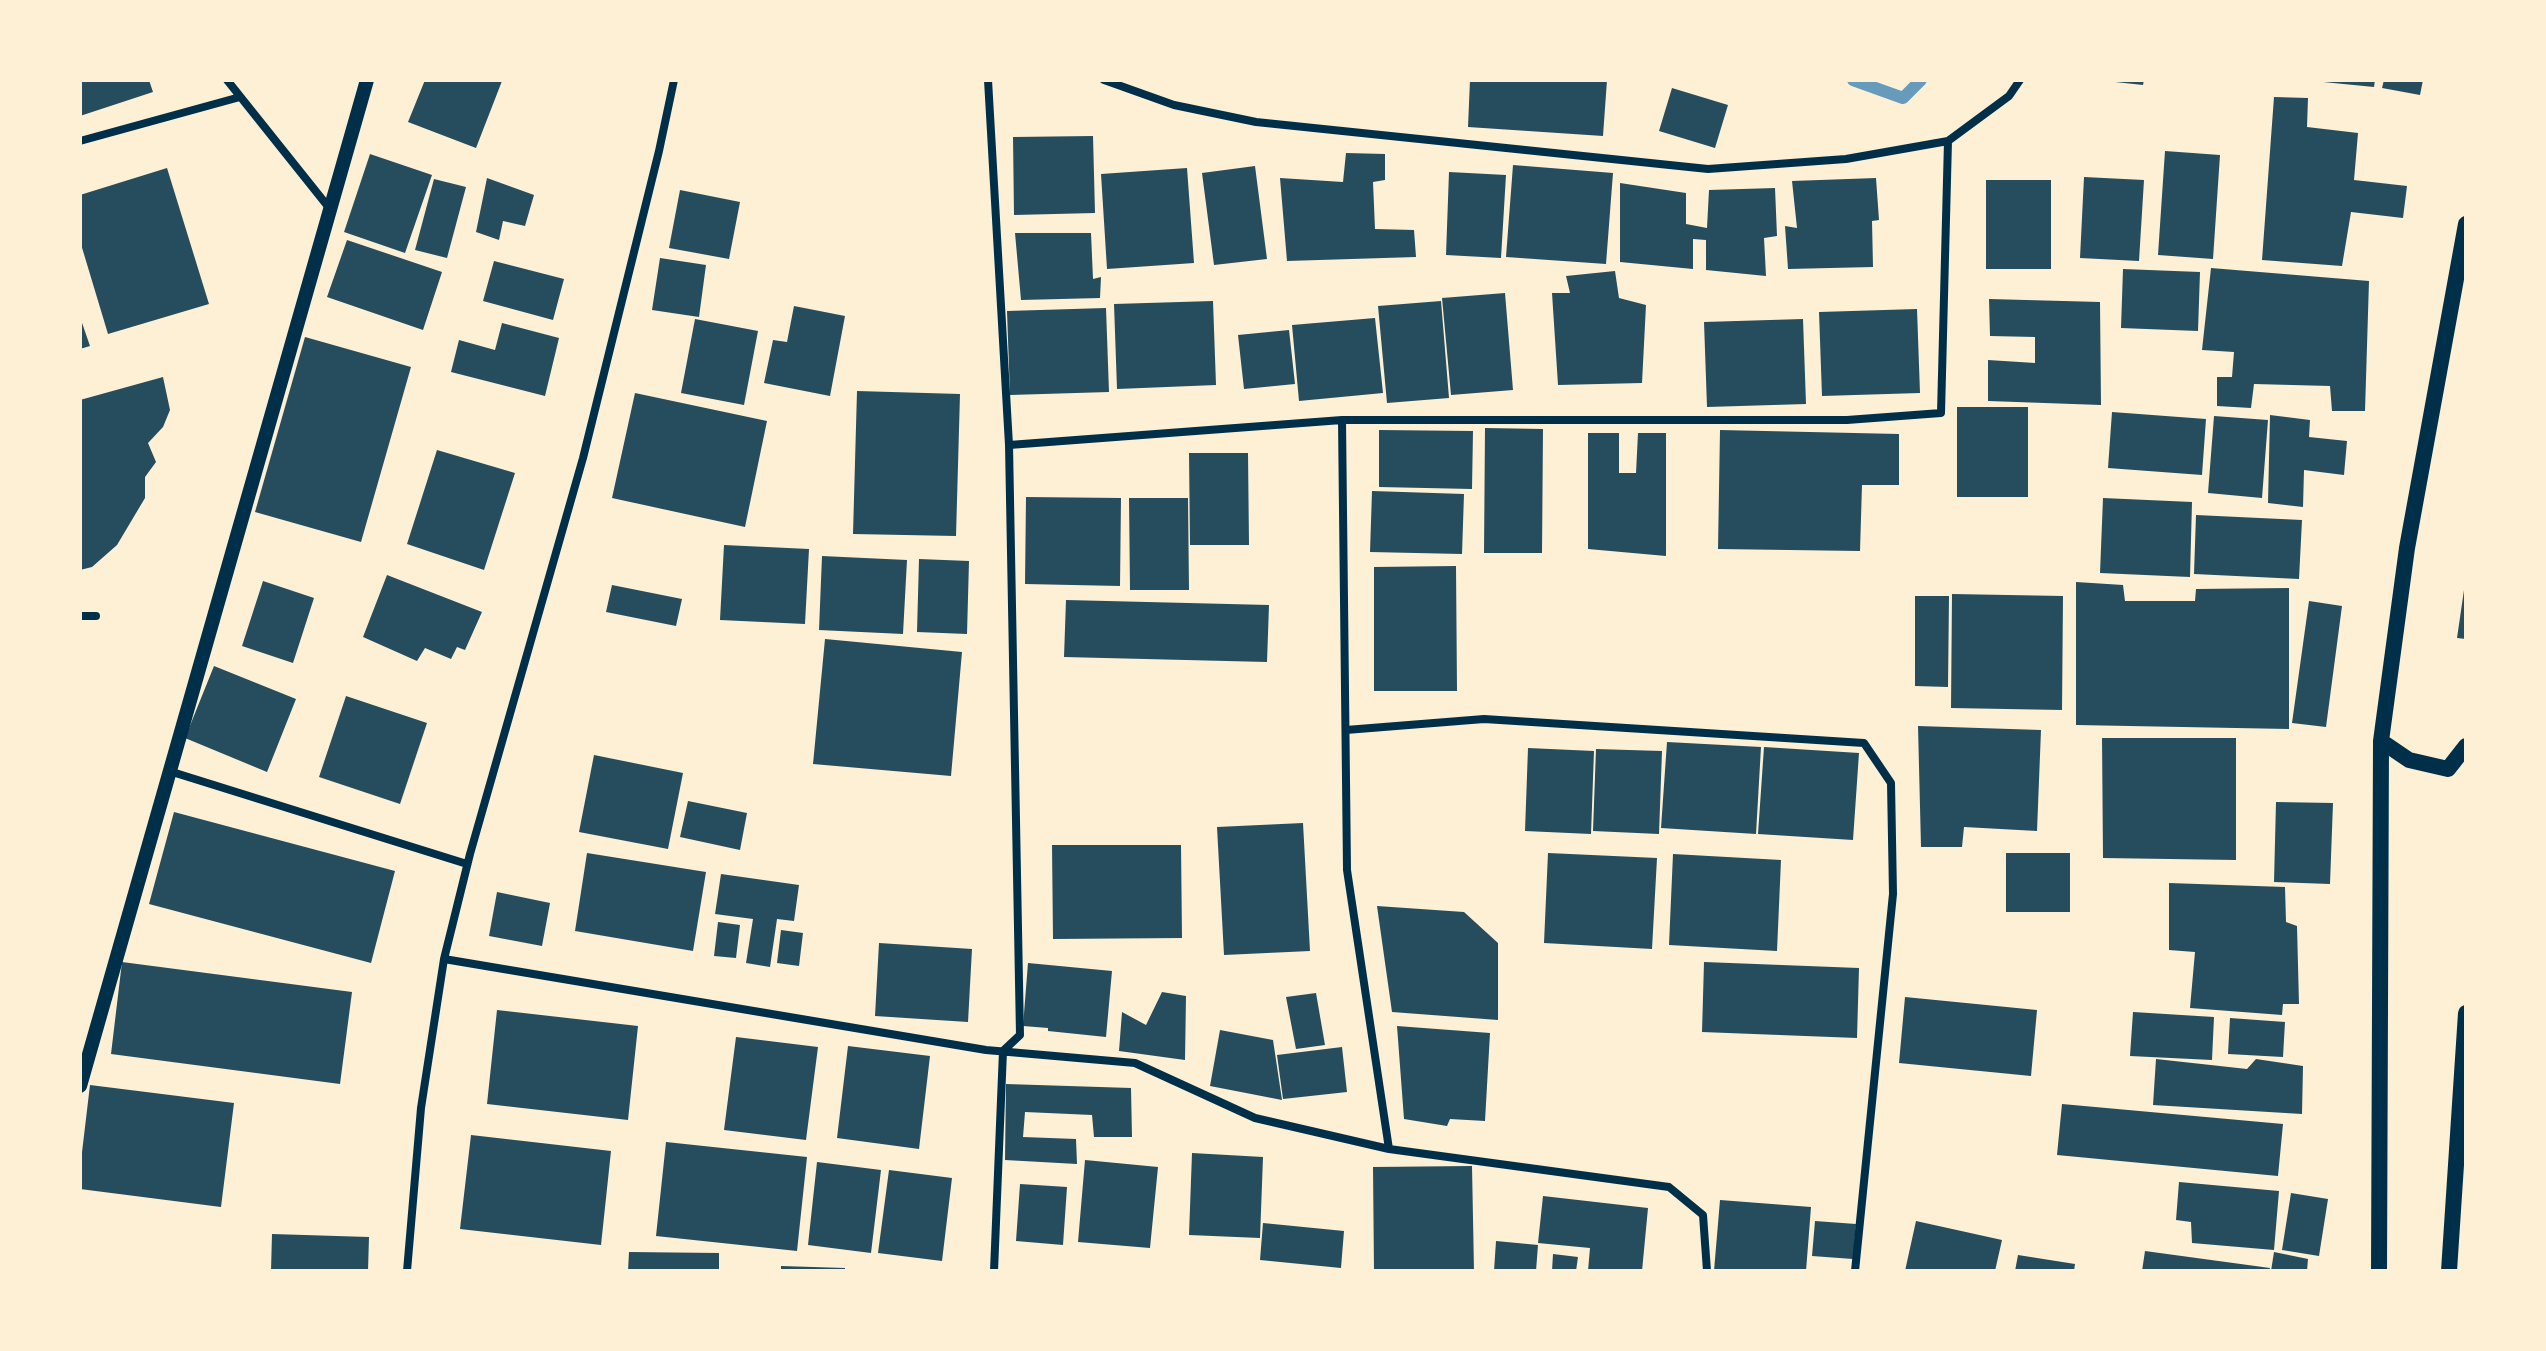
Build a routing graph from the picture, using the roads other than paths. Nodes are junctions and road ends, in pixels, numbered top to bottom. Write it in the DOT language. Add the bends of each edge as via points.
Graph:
graph roads {
  1 [pos="227,80"];
  2 [pos="367,80"];
  3 [pos="674,80"];
  4 [pos="988,80"];
  5 [pos="1104,80"];
  6 [pos="2020,80"];
  7 [pos="240,97"];
  8 [pos="80,141"];
  9 [pos="1948,141"];
  10 [pos="330,210"];
  11 [pos="2466,224"];
  12 [pos="1342,420"];
  13 [pos="1009,445"];
  14 [pos="80,616"];
  15 [pos="96,616"];
  16 [pos="1346,730"];
  17 [pos="2381,741"];
  18 [pos="2466,746"];
  19 [pos="169,771"];
  20 [pos="467,864"];
  21 [pos="444,959"];
  22 [pos="2466,1013"];
  23 [pos="1003,1051"];
  24 [pos="80,1086"];
  25 [pos="1389,1149"];
  26 [pos="407,1271"];
  27 [pos="994,1271"];
  28 [pos="1707,1271"];
  29 [pos="1855,1271"];
  30 [pos="2379,1271"];
  31 [pos="2449,1271"];
  1 -- 7 [label="street"];
  2 -- 10 [label="street"];
  3 -- 20 [label="street" via="583,458"];
  4 -- 13 [label="street"];
  5 -- 9 [label="street" via="1174,105 1256,122 1708,169 1846,159"];
  6 -- 9 [label="street" via="2009,96"];
  7 -- 8 [label="street"];
  7 -- 10 [label="street"];
  9 -- 12 [label="street" via="1941,413 1847,420"];
  10 -- 19 [label="street"];
  11 -- 17 [label="main road" via="2407,548"];
  12 -- 13 [label="street"];
  12 -- 16 [label="street"];
  13 -- 23 [label="street" via="1020,1035"];
  14 -- 15 [label="street"];
  16 -- 25 [label="street" via="1347,870"];
  16 -- 29 [label="street" via="1484,719 1864,743 1891,783 1893,894"];
  17 -- 18 [label="main road" via="2409,760 2448,769"];
  17 -- 30 [label="main road"];
  19 -- 20 [label="street"];
  19 -- 24 [label="street"];
  20 -- 21 [label="street"];
  21 -- 23 [label="street"];
  21 -- 26 [label="street" via="421,1108"];
  22 -- 31 [label="main road"];
  23 -- 25 [label="street" via="1135,1063 1255,1118"];
  23 -- 27 [label="street"];
  25 -- 28 [label="street" via="1669,1187 1703,1215"];
}
